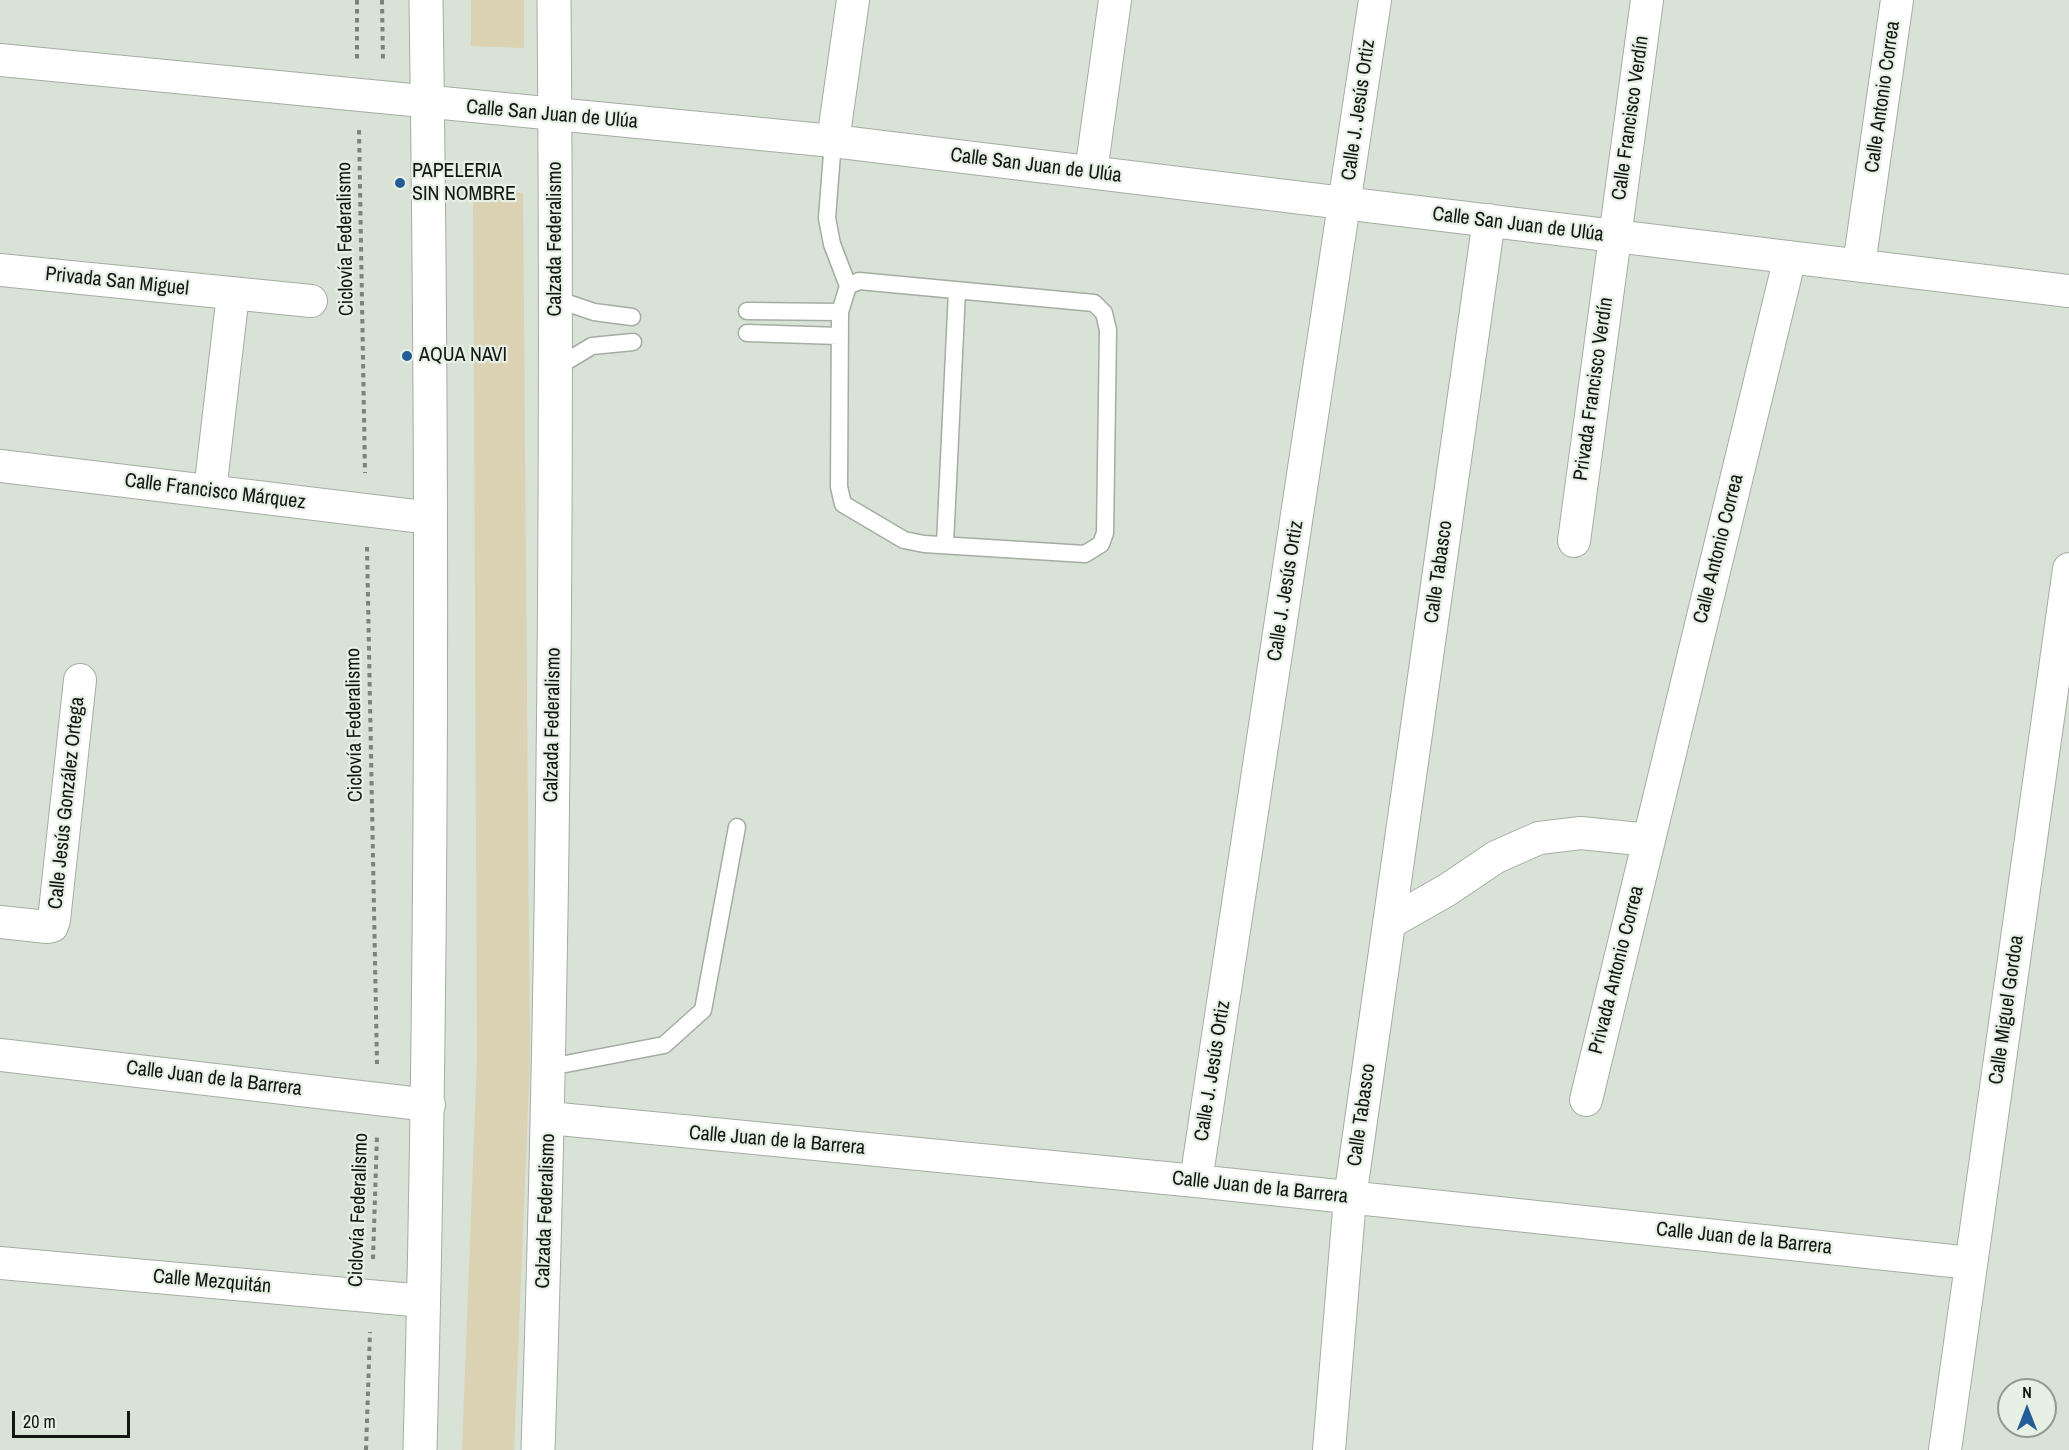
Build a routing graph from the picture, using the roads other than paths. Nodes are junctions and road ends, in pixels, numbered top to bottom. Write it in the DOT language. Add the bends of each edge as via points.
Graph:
graph roads {
  1 [pos="426,0"];
  2 [pos="554,0"];
  3 [pos="853,0"];
  4 [pos="1115,0"];
  5 [pos="1375,0"];
  6 [pos="1647,0"];
  7 [pos="1897,0"];
  8 [pos="0,60"];
  9 [pos="427,104"];
  10 [pos="555,116"];
  11 [pos="833,141"];
  12 [pos="1091,172"];
  13 [pos="1346,203"];
  14 [pos="1489,220"];
  15 [pos="1615,237"];
  16 [pos="1790,257"];
  17 [pos="1859,265"];
  18 [pos="0,270"];
  19 [pos="848,286"];
  20 [pos="957,291"];
  21 [pos="2069,291"];
  22 [pos="233,294"];
  23 [pos="556,299"];
  24 [pos="312,301"];
  25 [pos="747,311"];
  26 [pos="840,312"];
  27 [pos="632,317"];
  28 [pos="747,333"];
  29 [pos="839,336"];
  30 [pos="633,342"];
  31 [pos="557,367"];
  32 [pos="0,466"];
  33 [pos="210,491"];
  34 [pos="430,518"];
  35 [pos="1574,541"];
  36 [pos="945,544"];
  37 [pos="2069,569"];
  38 [pos="80,680"];
  39 [pos="737,827"];
  40 [pos="1649,840"];
  41 [pos="0,922"];
  42 [pos="1389,923"];
  43 [pos="0,1055"];
  44 [pos="550,1067"];
  45 [pos="1586,1100"];
  46 [pos="429,1105"];
  47 [pos="549,1118"];
  48 [pos="1196,1181"];
  49 [pos="1350,1197"];
  50 [pos="0,1263"];
  51 [pos="1971,1263"];
  52 [pos="424,1301"];
  53 [pos="420,1450"];
  54 [pos="538,1450"];
  55 [pos="1329,1450"];
  56 [pos="1945,1450"];
  1 -- 9 [label="main road"];
  2 -- 10 [label="main road, Calzada Federalismo"];
  3 -- 11 [label="street"];
  4 -- 12 [label="street"];
  5 -- 13 [label="street, Calle J. Jesús Ortiz"];
  6 -- 15 [label="street, Calle Francisco Verdín"];
  7 -- 17 [label="street, Calle Antonio Correa"];
  8 -- 9 [label="street, Calle San Juan de Ulúa"];
  9 -- 10 [label="street, Calle San Juan de Ulúa"];
  9 -- 34 [label="main road"];
  10 -- 11 [label="street, Calle San Juan de Ulúa"];
  10 -- 23 [label="main road, Calzada Federalismo"];
  11 -- 12 [label="street, Calle San Juan de Ulúa"];
  11 -- 19 [label="lane" via="827,218"];
  12 -- 13 [label="street, Calle San Juan de Ulúa"];
  13 -- 14 [label="street, Calle San Juan de Ulúa"];
  13 -- 48 [label="street, Calle J. Jesús Ortiz"];
  14 -- 15 [label="street, Calle San Juan de Ulúa"];
  14 -- 42 [label="street, Calle Tabasco"];
  15 -- 16 [label="street, Calle San Juan de Ulúa"];
  15 -- 35 [label="street, Privada Francisco Verdín"];
  16 -- 17 [label="street, Calle San Juan de Ulúa"];
  16 -- 40 [label="street, Calle Antonio Correa"];
  17 -- 21 [label="street, Calle San Juan de Ulúa"];
  18 -- 22 [label="street, Privada San Miguel"];
  19 -- 20 [label="lane" via="859,281"];
  19 -- 26 [label="lane"];
  20 -- 36 [label="lane"];
  20 -- 36 [label="lane" via="1094,303 1104,313 1108,330 1105,533 1101,544 1085,554"];
  22 -- 24 [label="street, Privada San Miguel"];
  22 -- 33 [label="street"];
  23 -- 27 [label="lane" via="594,312"];
  23 -- 31 [label="main road, Calzada Federalismo"];
  25 -- 26 [label="lane"];
  26 -- 29 [label="lane"];
  28 -- 29 [label="lane"];
  29 -- 36 [label="lane" via="839,487 843,504 904,540"];
  30 -- 31 [label="lane" via="592,346"];
  31 -- 44 [label="main road, Calzada Federalismo"];
  32 -- 33 [label="street, Calle Francisco Márquez"];
  33 -- 34 [label="street, Calle Francisco Márquez"];
  34 -- 46 [label="main road"];
  37 -- 51 [label="street, Calle Miguel Gordoa"];
  38 -- 41 [label="street, Calle Jesús González Ortega" via="52,926"];
  39 -- 44 [label="lane" via="703,1010 664,1045"];
  40 -- 42 [label="street" via="1581,833 1539,838 1496,857"];
  40 -- 45 [label="street, Privada Antonio Correa"];
  42 -- 49 [label="street, Calle Tabasco"];
  43 -- 46 [label="street, Calle Juan de la Barrera"];
  44 -- 47 [label="main road, Calzada Federalismo"];
  46 -- 52 [label="main road"];
  47 -- 48 [label="street, Calle Juan de la Barrera"];
  47 -- 54 [label="main road, Calzada Federalismo"];
  48 -- 49 [label="street, Calle Juan de la Barrera"];
  49 -- 51 [label="street, Calle Juan de la Barrera"];
  49 -- 55 [label="street, Calle Tabasco"];
  50 -- 52 [label="street, Calle Mezquitán"];
  51 -- 56 [label="street, Calle Miguel Gordoa"];
  52 -- 53 [label="main road"];
}
